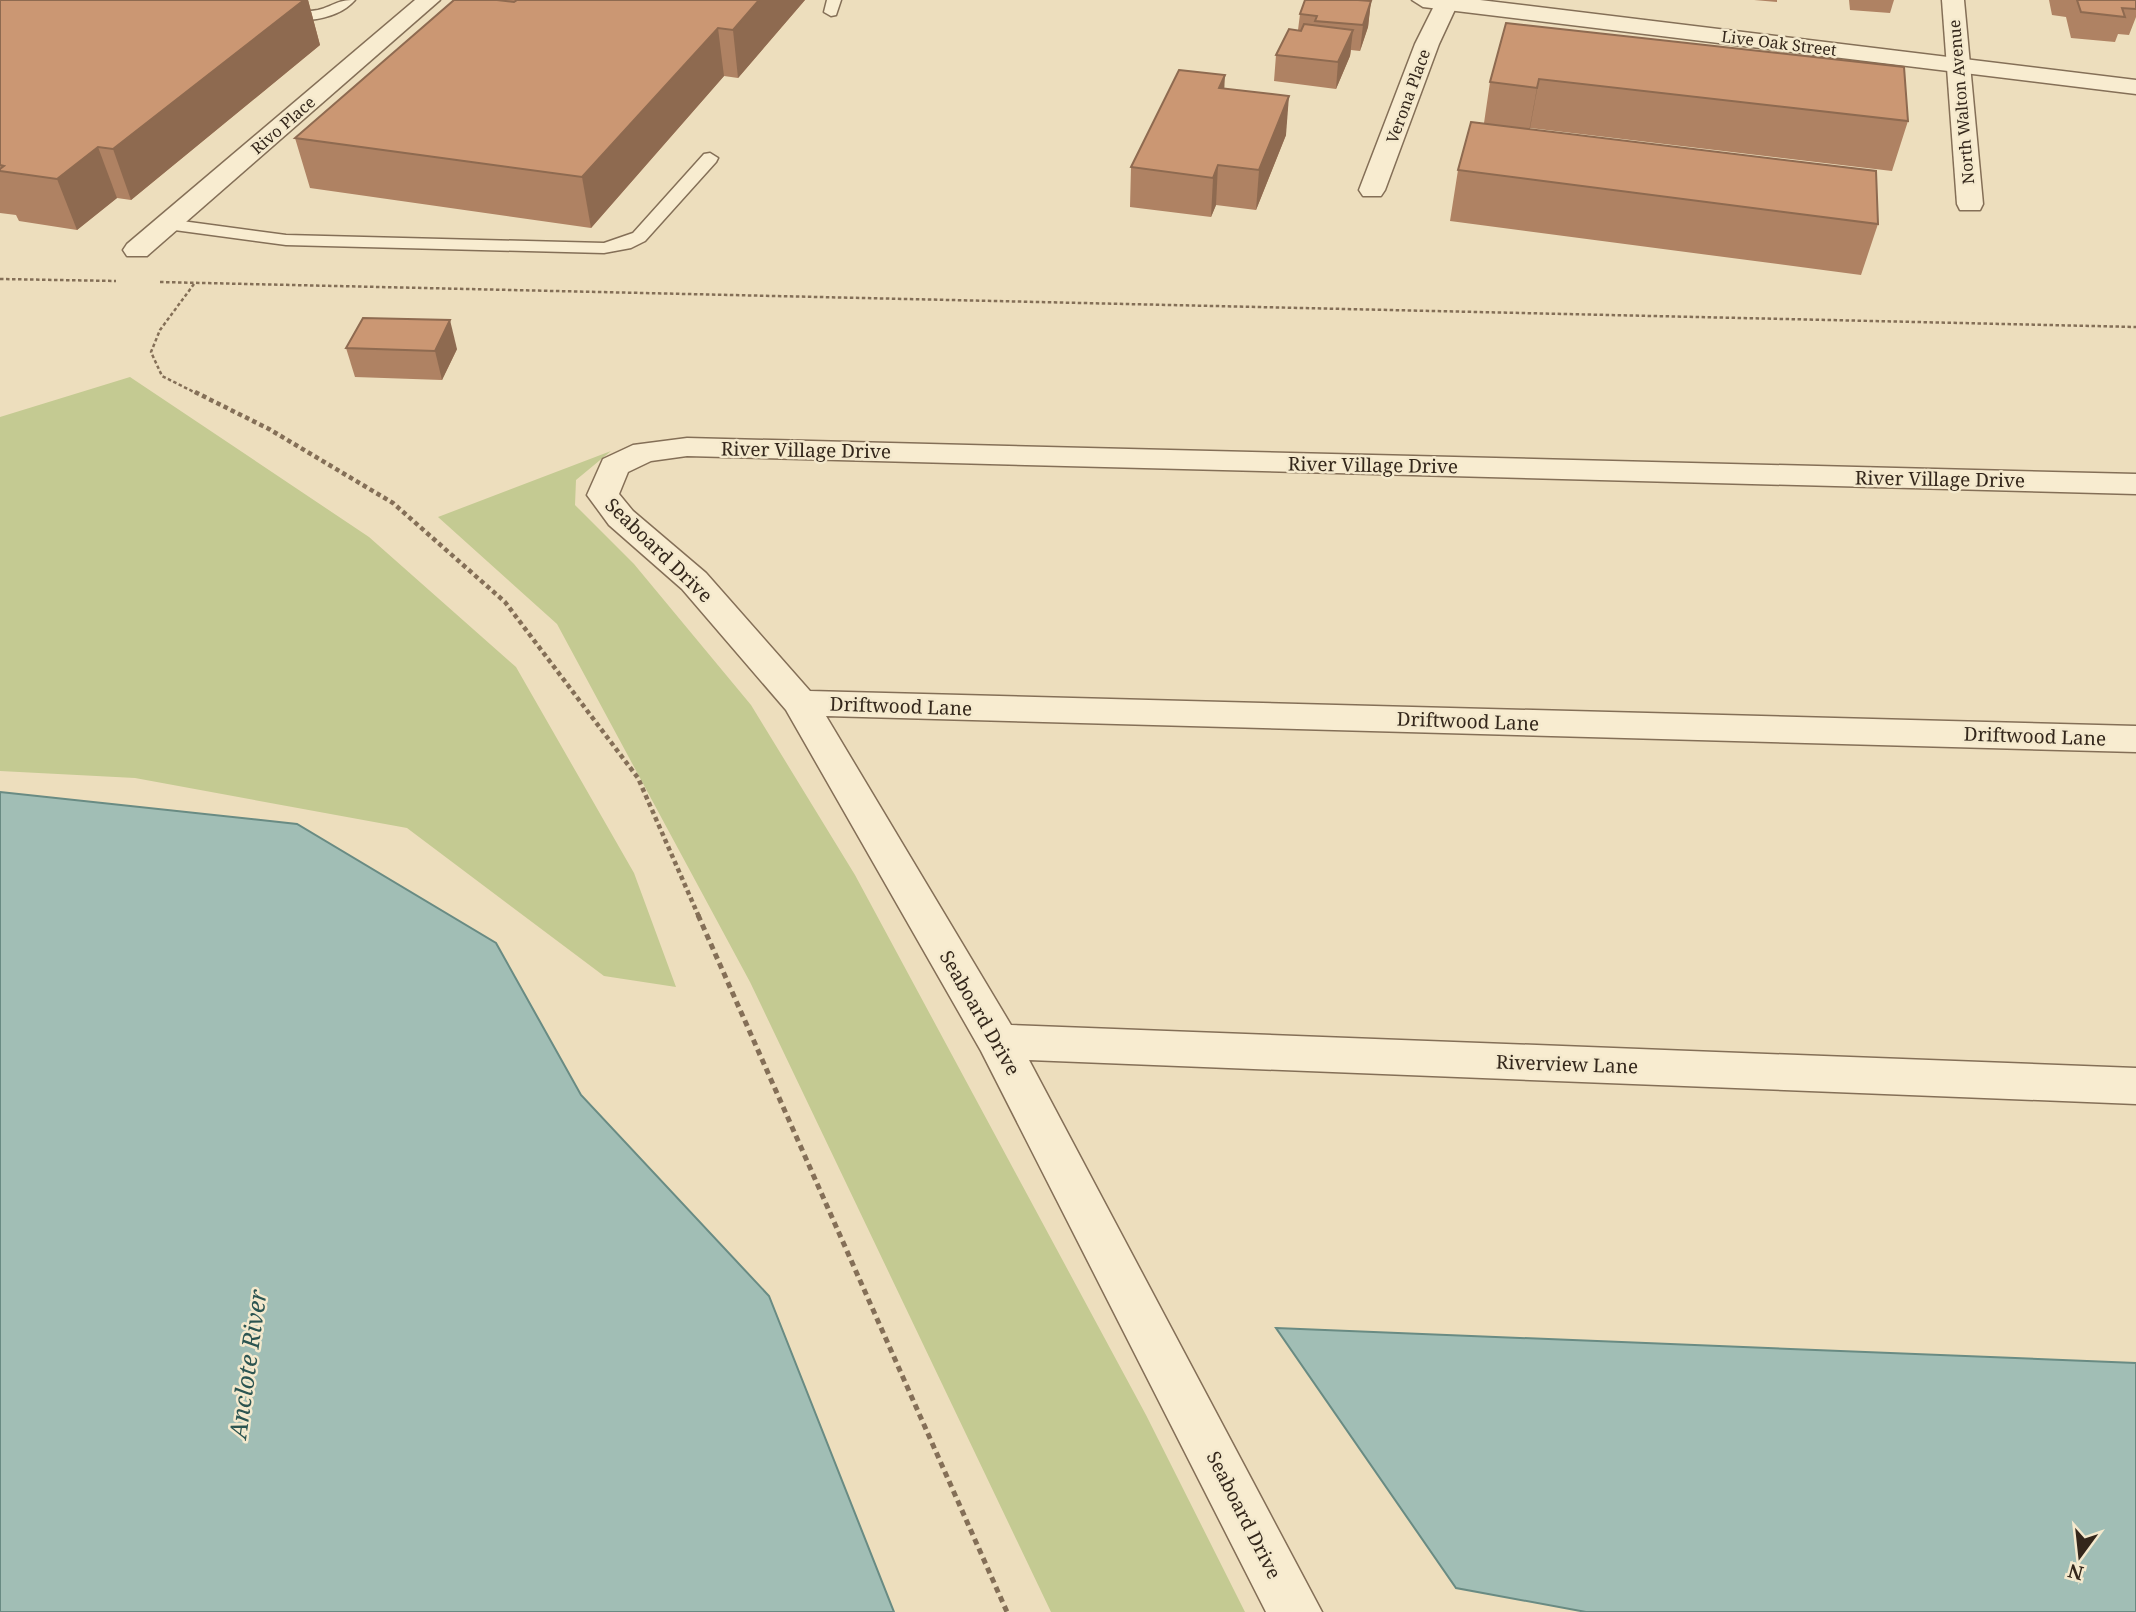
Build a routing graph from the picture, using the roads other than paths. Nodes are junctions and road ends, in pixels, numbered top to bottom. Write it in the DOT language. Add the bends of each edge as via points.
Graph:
graph roads {
  1 [pos="256,0"];
  2 [pos="348,0"];
  3 [pos="429,0"];
  4 [pos="1953,0"];
  5 [pos="1434,1"];
  6 [pos="1958,65"];
  7 [pos="2136,87"];
  8 [pos="710,158"];
  9 [pos="1373,190"];
  10 [pos="1970,204"];
  11 [pos="167,224"];
  12 [pos="137,250"];
  13 [pos="614,466"];
  14 [pos="2136,484"];
  15 [pos="800,703"];
  16 [pos="2136,739"];
  17 [pos="998,1042"];
  18 [pos="2136,1086"];
  19 [pos="1295,1612"];
  1 -- 2 [label="lane" via="252,3 262,13 304,17 335,10"];
  3 -- 11 [label="street, Rivo Place"];
  4 -- 6 [label="street, North Walton Avenue"];
  5 -- 6 [label="street, Live Oak Street"];
  5 -- 9 [label="street, Verona Place" via="1427,44"];
  6 -- 7 [label="street, Live Oak Street"];
  6 -- 10 [label="street, North Walton Avenue"];
  8 -- 11 [label="lane" via="639,237 604,248 286,240"];
  11 -- 12 [label="street, Rivo Place"];
  13 -- 14 [label="street, River Village Drive" via="644,452 687,447"];
  13 -- 15 [label="street, Seaboard Drive" via="603,495 621,518 694,581"];
  15 -- 16 [label="street, Driftwood Lane"];
  15 -- 17 [label="street, Seaboard Drive"];
  17 -- 18 [label="street, Riverview Lane"];
  17 -- 19 [label="street, Seaboard Drive"];
}
